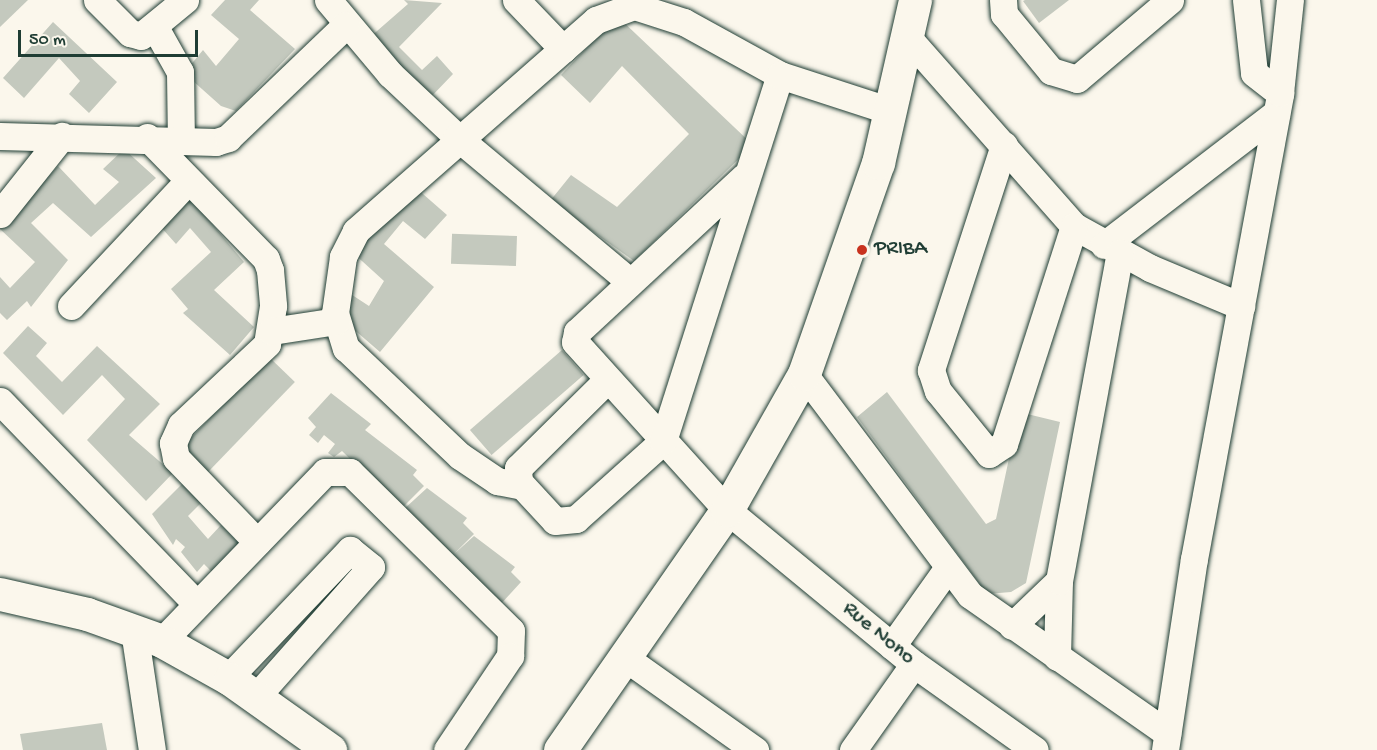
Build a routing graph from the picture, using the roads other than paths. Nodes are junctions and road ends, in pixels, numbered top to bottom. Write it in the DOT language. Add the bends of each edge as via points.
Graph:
graph roads {
  1 [pos="97,0"];
  2 [pos="185,0"];
  3 [pos="328,0"];
  4 [pos="516,0"];
  5 [pos="915,0"];
  6 [pos="1003,0"];
  7 [pos="1170,0"];
  8 [pos="1246,0"];
  9 [pos="1290,0"];
  10 [pos="346,25"];
  11 [pos="156,29"];
  12 [pos="909,39"];
  13 [pos="563,49"];
  14 [pos="780,75"];
  15 [pos="1278,103"];
  16 [pos="891,111"];
  17 [pos="0,136"];
  18 [pos="62,136"];
  19 [pos="147,137"];
  20 [pos="457,137"];
  21 [pos="181,141"];
  22 [pos="1004,145"];
  23 [pos="744,177"];
  24 [pos="188,181"];
  25 [pos="0,214"];
  26 [pos="1074,226"];
  27 [pos="1112,249"];
  28 [pos="629,281"];
  29 [pos="71,306"];
  30 [pos="1241,306"];
  31 [pos="336,321"];
  32 [pos="271,331"];
  33 [pos="804,374"];
  34 [pos="608,380"];
  35 [pos="0,401"];
  36 [pos="663,441"];
  37 [pos="522,486"];
  38 [pos="727,510"];
  39 [pos="256,542"];
  40 [pos="947,569"];
  41 [pos="1059,581"];
  42 [pos="1,592"];
  43 [pos="196,603"];
  44 [pos="1012,626"];
  45 [pos="148,636"];
  46 [pos="892,646"];
  47 [pos="624,657"];
  48 [pos="1058,657"];
  49 [pos="914,664"];
  50 [pos="228,678"];
  51 [pos="256,697"];
  52 [pos="1166,742"];
  53 [pos="152,750"];
  54 [pos="330,750"];
  55 [pos="447,750"];
  56 [pos="560,750"];
  57 [pos="755,750"];
  58 [pos="853,750"];
  59 [pos="1035,750"];
  1 -- 11 [label="street" via="130,33 141,36"];
  2 -- 11 [label="street"];
  3 -- 10 [label="street"];
  4 -- 13 [label="street"];
  5 -- 12 [label="street"];
  6 -- 7 [label="street" via="1004,14 1051,71 1077,79"];
  8 -- 15 [label="street" via="1254,73"];
  9 -- 15 [label="street"];
  10 -- 20 [label="street"];
  10 -- 21 [label="street" via="228,138"];
  11 -- 21 [label="street" via="180,72"];
  12 -- 16 [label="street"];
  12 -- 22 [label="street"];
  13 -- 14 [label="street" via="608,14 641,7 684,22"];
  13 -- 20 [label="street"];
  14 -- 16 [label="street"];
  14 -- 23 [label="street"];
  15 -- 27 [label="street"];
  15 -- 30 [label="street"];
  16 -- 33 [label="street" via="864,209"];
  17 -- 18 [label="street"];
  18 -- 19 [label="street"];
  18 -- 25 [label="street"];
  19 -- 21 [label="street"];
  19 -- 24 [label="street"];
  20 -- 28 [label="street"];
  20 -- 31 [label="street" via="350,240"];
  22 -- 26 [label="street"];
  22 -- 26 [label="street" via="931,370 938,391 989,454 1005,444"];
  23 -- 28 [label="street"];
  23 -- 36 [label="street"];
  24 -- 29 [label="street"];
  24 -- 32 [label="street" via="266,259 272,280"];
  26 -- 27 [label="street"];
  27 -- 30 [label="street"];
  27 -- 41 [label="street"];
  28 -- 34 [label="street, Rue Nono" via="574,338"];
  30 -- 52 [label="street"];
  31 -- 32 [label="street"];
  31 -- 37 [label="street" via="346,348 460,456 486,476"];
  32 -- 39 [label="street" via="260,354 182,425 173,443 176,458"];
  33 -- 38 [label="street"];
  33 -- 40 [label="street"];
  34 -- 36 [label="street, Rue Nono"];
  34 -- 37 [label="street" via="519,464"];
  35 -- 43 [label="street"];
  36 -- 37 [label="street" via="571,521 550,518"];
  36 -- 38 [label="street, Rue Nono"];
  38 -- 46 [label="street, Rue Nono"];
  38 -- 47 [label="street"];
  39 -- 43 [label="street"];
  39 -- 55 [label="street" via="325,472 344,470 511,631 510,656"];
  40 -- 44 [label="street"];
  40 -- 46 [label="street"];
  41 -- 44 [label="street"];
  41 -- 48 [label="street"];
  42 -- 45 [label="street"];
  43 -- 45 [label="street"];
  44 -- 48 [label="street"];
  45 -- 50 [label="street"];
  45 -- 53 [label="street"];
  46 -- 49 [label="street, Rue Nono"];
  47 -- 56 [label="street"];
  47 -- 57 [label="street"];
  48 -- 52 [label="street"];
  49 -- 58 [label="street"];
  49 -- 59 [label="street, Rue Nono"];
  50 -- 51 [label="street"];
  50 -- 51 [label="street" via="350,550 371,567"];
  51 -- 54 [label="street"];
}
